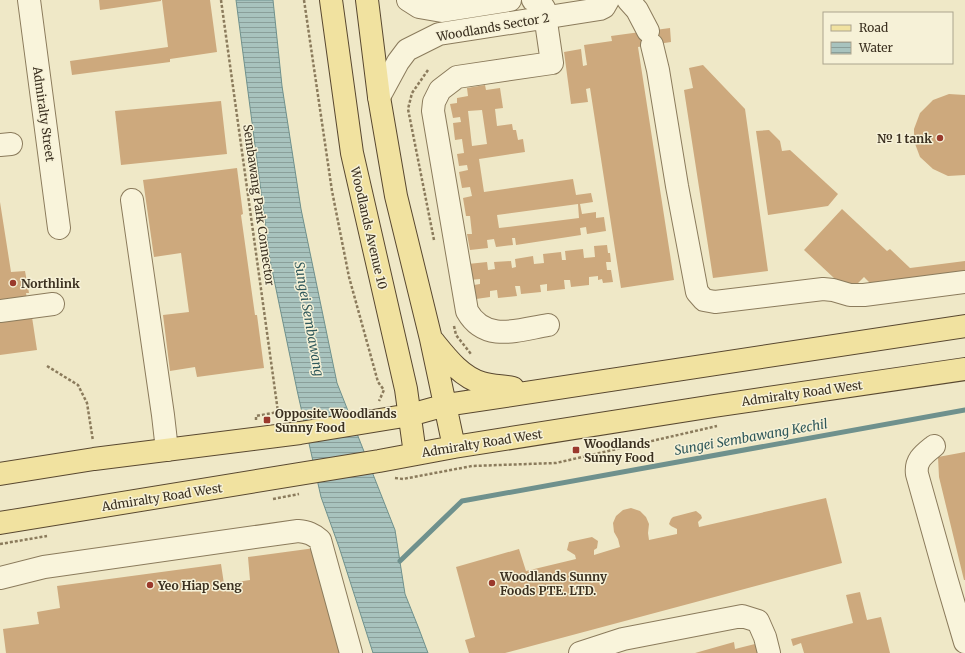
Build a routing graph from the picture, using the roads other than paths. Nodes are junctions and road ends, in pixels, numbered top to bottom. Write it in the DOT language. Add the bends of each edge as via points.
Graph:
graph roads {
  1 [pos="29,0"];
  2 [pos="331,0"];
  3 [pos="367,0"];
  4 [pos="408,0"];
  5 [pos="510,0"];
  6 [pos="533,0"];
  7 [pos="608,0"];
  8 [pos="628,0"];
  9 [pos="546,17"];
  10 [pos="379,97"];
  11 [pos="132,200"];
  12 [pos="59,228"];
  13 [pos="965,282"];
  14 [pos="53,304"];
  15 [pos="0,311"];
  16 [pos="548,325"];
  17 [pos="965,326"];
  18 [pos="432,339"];
  19 [pos="965,369"];
  20 [pos="536,391"];
  21 [pos="446,405"];
  22 [pos="410,415"];
  23 [pos="934,446"];
  24 [pos="454,447"];
  25 [pos="167,450"];
  26 [pos="415,454"];
  27 [pos="0,474"];
  28 [pos="0,523"];
  29 [pos="0,578"];
  30 [pos="965,642"];
  31 [pos="351,653"];
  32 [pos="580,653"];
  33 [pos="769,653"];
  1 -- 12 [label="street, Admiralty Street"];
  2 -- 22 [label="main road, Woodlands Avenue 10" via="352,153 400,359"];
  3 -- 10 [label="main road"];
  4 -- 5 [label="street, Woodlands Sector 2" via="419,7 442,11"];
  6 -- 9 [label="street" via="544,8"];
  7 -- 9 [label="street, Woodlands Sector 2" via="600,9"];
  8 -- 13 [label="street" via="637,10 650,38 658,70 697,292 704,300 715,302 823,289 850,295 864,295"];
  9 -- 10 [label="street, Woodlands Sector 2" via="439,34 407,50"];
  9 -- 16 [label="street" via="552,63 457,77 440,90 433,111 467,311 473,320 488,330 500,332"];
  10 -- 18 [label="main road" via="396,196"];
  11 -- 25 [label="street"];
  14 -- 15 [label="street"];
  17 -- 20 [label="main road"];
  18 -- 20 [label="main road" via="454,366 481,383"];
  18 -- 21 [label="main road" via="440,387"];
  19 -- 24 [label="main road, Admiralty Road West"];
  20 -- 21 [label="main road"];
  21 -- 22 [label="main road"];
  21 -- 24 [label="main road"];
  22 -- 25 [label="main road" via="377,411 300,434"];
  22 -- 26 [label="main road, Woodlands Avenue 10"];
  23 -- 30 [label="street" via="920,459 916,467 917,474"];
  24 -- 26 [label="main road, Admiralty Road West"];
  25 -- 27 [label="main road"];
  26 -- 28 [label="main road, Admiralty Road West" via="385,469 302,474"];
  29 -- 31 [label="street" via="44,567 298,531 307,532 320,540"];
  32 -- 33 [label="street" via="623,639 742,616 758,621"];
}
